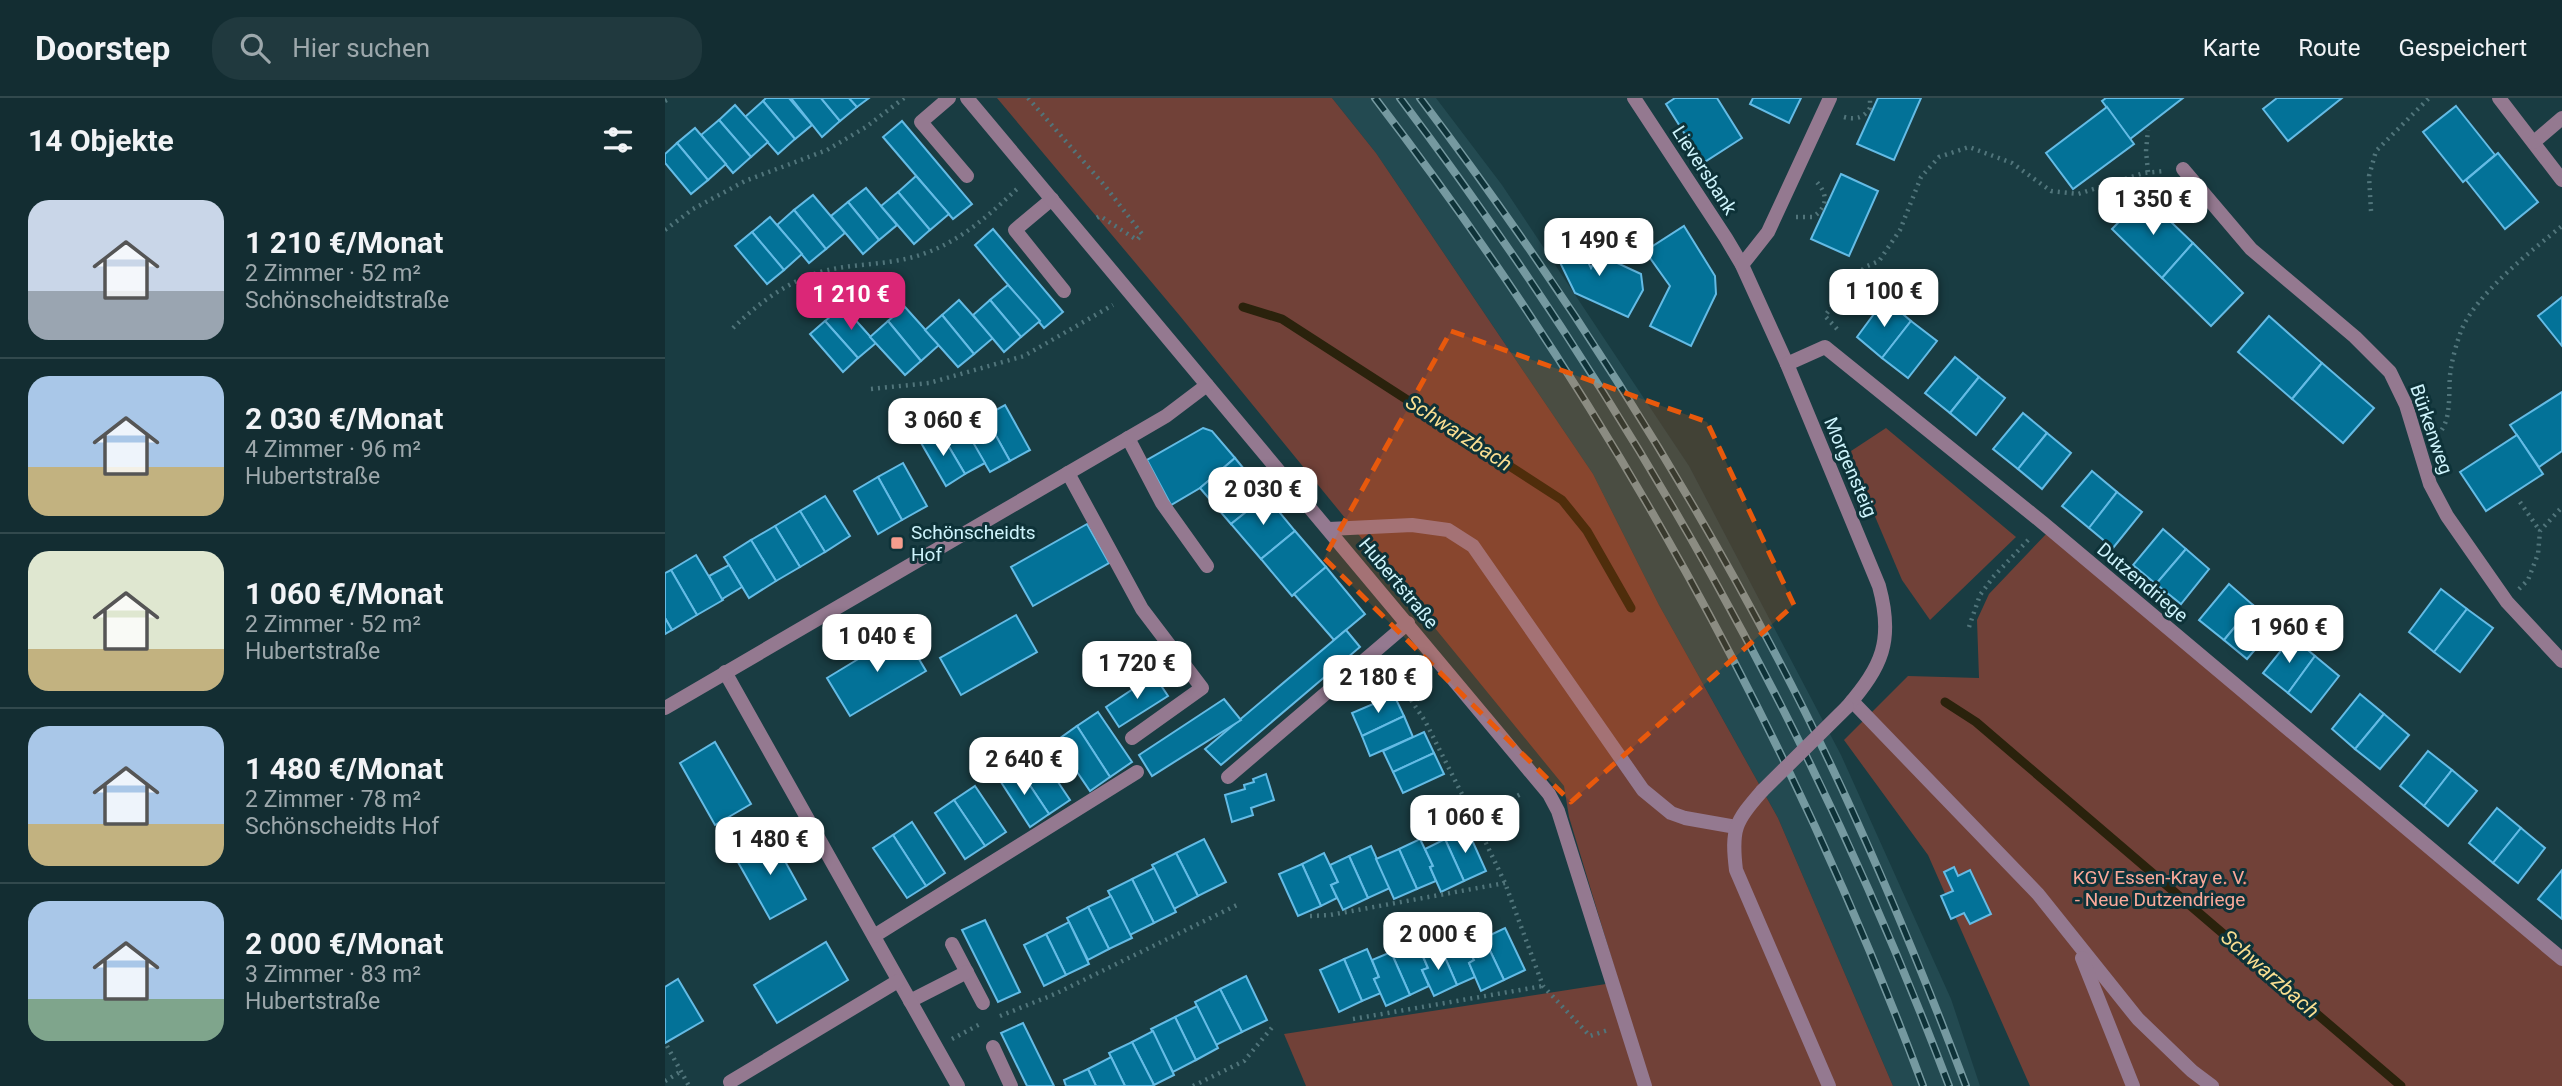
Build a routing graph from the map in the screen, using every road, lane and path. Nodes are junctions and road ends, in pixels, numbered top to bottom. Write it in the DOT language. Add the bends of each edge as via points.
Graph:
graph roads {
  1 [pos="671,98"];
  2 [pos="904,98"];
  3 [pos="949,98"];
  4 [pos="967,98"];
  5 [pos="1028,98"];
  6 [pos="1634,98"];
  7 [pos="1870,98"];
  8 [pos="2428,98"];
  9 [pos="2499,98"];
  10 [pos="665,101"];
  11 [pos="1828,104"];
  12 [pos="2562,118"];
  13 [pos="2148,130"];
  14 [pos="2534,142"];
  15 [pos="2183,169"];
  16 [pos="1797,171"];
  17 [pos="2148,172"];
  18 [pos="967,176"];
  19 [pos="1032,176"];
  20 [pos="2562,180"];
  21 [pos="1052,199"];
  22 [pos="1779,211"];
  23 [pos="2371,211"];
  24 [pos="2562,226"];
  25 [pos="1077,229"];
  26 [pos="665,230"];
  27 [pos="1742,265"];
  28 [pos="1065,290"];
  29 [pos="1132,294"];
  30 [pos="733,328"];
  31 [pos="1825,346"];
  32 [pos="1787,364"];
  33 [pos="1207,386"];
  34 [pos="871,389"];
  35 [pos="1128,438"];
  36 [pos="2416,442"];
  37 [pos="1068,473"];
  38 [pos="2521,502"];
  39 [pos="2562,507"];
  40 [pos="2043,523"];
  41 [pos="1329,529"];
  42 [pos="2540,531"];
  43 [pos="1207,566"];
  44 [pos="2507,602"];
  45 [pos="1408,623"];
  46 [pos="1969,627"];
  47 [pos="1378,649"];
  48 [pos="2562,661"];
  49 [pos="725,672"];
  50 [pos="1849,704"];
  51 [pos="665,708"];
  52 [pos="1132,738"];
  53 [pos="1137,772"];
  54 [pos="1228,778"];
  55 [pos="1538,781"];
  56 [pos="1474,818"];
  57 [pos="1735,827"];
  58 [pos="1505,883"];
  59 [pos="1237,905"];
  60 [pos="1310,916"];
  61 [pos="874,936"];
  62 [pos="2076,943"];
  63 [pos="952,944"];
  64 [pos="2562,959"];
  65 [pos="967,972"];
  66 [pos="898,981"];
  67 [pos="1543,986"];
  68 [pos="910,1000"];
  69 [pos="983,1003"];
  70 [pos="995,1018"];
  71 [pos="1353,1019"];
  72 [pos="983,1023"];
  73 [pos="1275,1024"];
  74 [pos="1625,1025"];
  75 [pos="667,1046"];
  76 [pos="993,1047"];
  77 [pos="936,1048"];
  78 [pos="680,1072"];
  79 [pos="665,1081"];
  80 [pos="730,1082"];
  81 [pos="688,1086"];
  82 [pos="958,1086"];
  83 [pos="1011,1086"];
  84 [pos="1193,1086"];
  85 [pos="1645,1086"];
  86 [pos="1829,1086"];
  87 [pos="2133,1086"];
  88 [pos="2212,1086"];
  1 -- 10 [label="path"];
  2 -- 26 [label="path" via="827,150 745,181"];
  3 -- 18 [label="street" via="921,122"];
  4 -- 19 [label="street, Hubertstraße"];
  5 -- 25 [label="path" via="1142,234 1137,240 1100,216"];
  6 -- 27 [label="street, Lieversbank"];
  7 -- 11 [label="path" via="1868,112 1856,119"];
  8 -- 23 [label="path" via="2376,151 2369,176"];
  9 -- 14 [label="street"];
  11 -- 16 [label="street"];
  12 -- 14 [label="street"];
  13 -- 17 [label="path"];
  14 -- 20 [label="street"];
  15 -- 17 [label="path"];
  15 -- 36 [label="street, Bürkenweg" via="2251,249 2390,372 2406,405"];
  16 -- 22 [label="street"];
  16 -- 22 [label="path" via="1821,187 1824,208 1812,217"];
  17 -- 31 [label="path" via="2078,194 2050,191 2012,163 1969,147 1940,157 1921,177 1900,230 1879,261 1865,267 1825,316 1838,328"];
  19 -- 21 [label="street, Hubertstraße"];
  19 -- 30 [label="path" via="979,224 948,243 922,255 826,270 787,287"];
  21 -- 25 [label="street, Hubertstraße"];
  21 -- 28 [label="street" via="1015,230"];
  22 -- 27 [label="street"];
  24 -- 36 [label="path" via="2475,306 2461,330 2451,368 2443,429"];
  25 -- 29 [label="street, Hubertstraße"];
  27 -- 32 [label="street, Morgensteig"];
  29 -- 33 [label="street, Hubertstraße"];
  29 -- 34 [label="path" via="1024,356 929,383"];
  31 -- 32 [label="street"];
  31 -- 40 [label="street, Dutzendriege"];
  32 -- 50 [label="street, Morgensteig" via="1884,606 1881,658"];
  33 -- 35 [label="street"];
  33 -- 41 [label="street, Hubertstraße"];
  35 -- 37 [label="street"];
  35 -- 43 [label="street" via="1161,502"];
  36 -- 44 [label="street, Bürkenweg" via="2447,516"];
  37 -- 49 [label="street"];
  37 -- 52 [label="street" via="1142,609 1202,688"];
  38 -- 42 [label="path"];
  39 -- 42 [label="path"];
  40 -- 46 [label="path" via="1980,595"];
  40 -- 64 [label="street, Dutzendriege"];
  41 -- 45 [label="street, Hubertstraße"];
  41 -- 57 [label="street" via="1412,525 1448,530 1473,546 1643,790 1671,813"];
  42 -- 44 [label="path" via="2538,554 2528,580"];
  44 -- 48 [label="street, Bürkenweg"];
  45 -- 47 [label="street"];
  45 -- 55 [label="street, Hubertstraße"];
  47 -- 54 [label="street"];
  47 -- 56 [label="path" via="1425,721"];
  49 -- 51 [label="street"];
  49 -- 61 [label="street"];
  50 -- 57 [label="street, Morgensteig, bridge" via="1762,791"];
  50 -- 62 [label="street" via="2038,894"];
  53 -- 61 [label="street"];
  55 -- 56 [label="path"];
  55 -- 74 [label="street, Hubertstraße" via="1558,811"];
  56 -- 58 [label="path"];
  57 -- 86 [label="street" via="1736,870"];
  58 -- 60 [label="path"];
  58 -- 67 [label="path"];
  59 -- 70 [label="path" via="1055,994"];
  61 -- 66 [label="street"];
  62 -- 87 [label="street"];
  62 -- 88 [label="street" via="2138,1019"];
  63 -- 65 [label="street"];
  65 -- 68 [label="street"];
  65 -- 69 [label="street"];
  66 -- 68 [label="street"];
  66 -- 80 [label="street"];
  67 -- 71 [label="path"];
  67 -- 74 [label="path" via="1590,1036"];
  68 -- 77 [label="street"];
  72 -- 77 [label="path"];
  73 -- 84 [label="path" via="1244,1061"];
  74 -- 85 [label="street, Hubertstraße"];
  75 -- 78 [label="path"];
  76 -- 83 [label="street"];
  77 -- 82 [label="street"];
  78 -- 79 [label="path"];
  78 -- 81 [label="path"];
}
